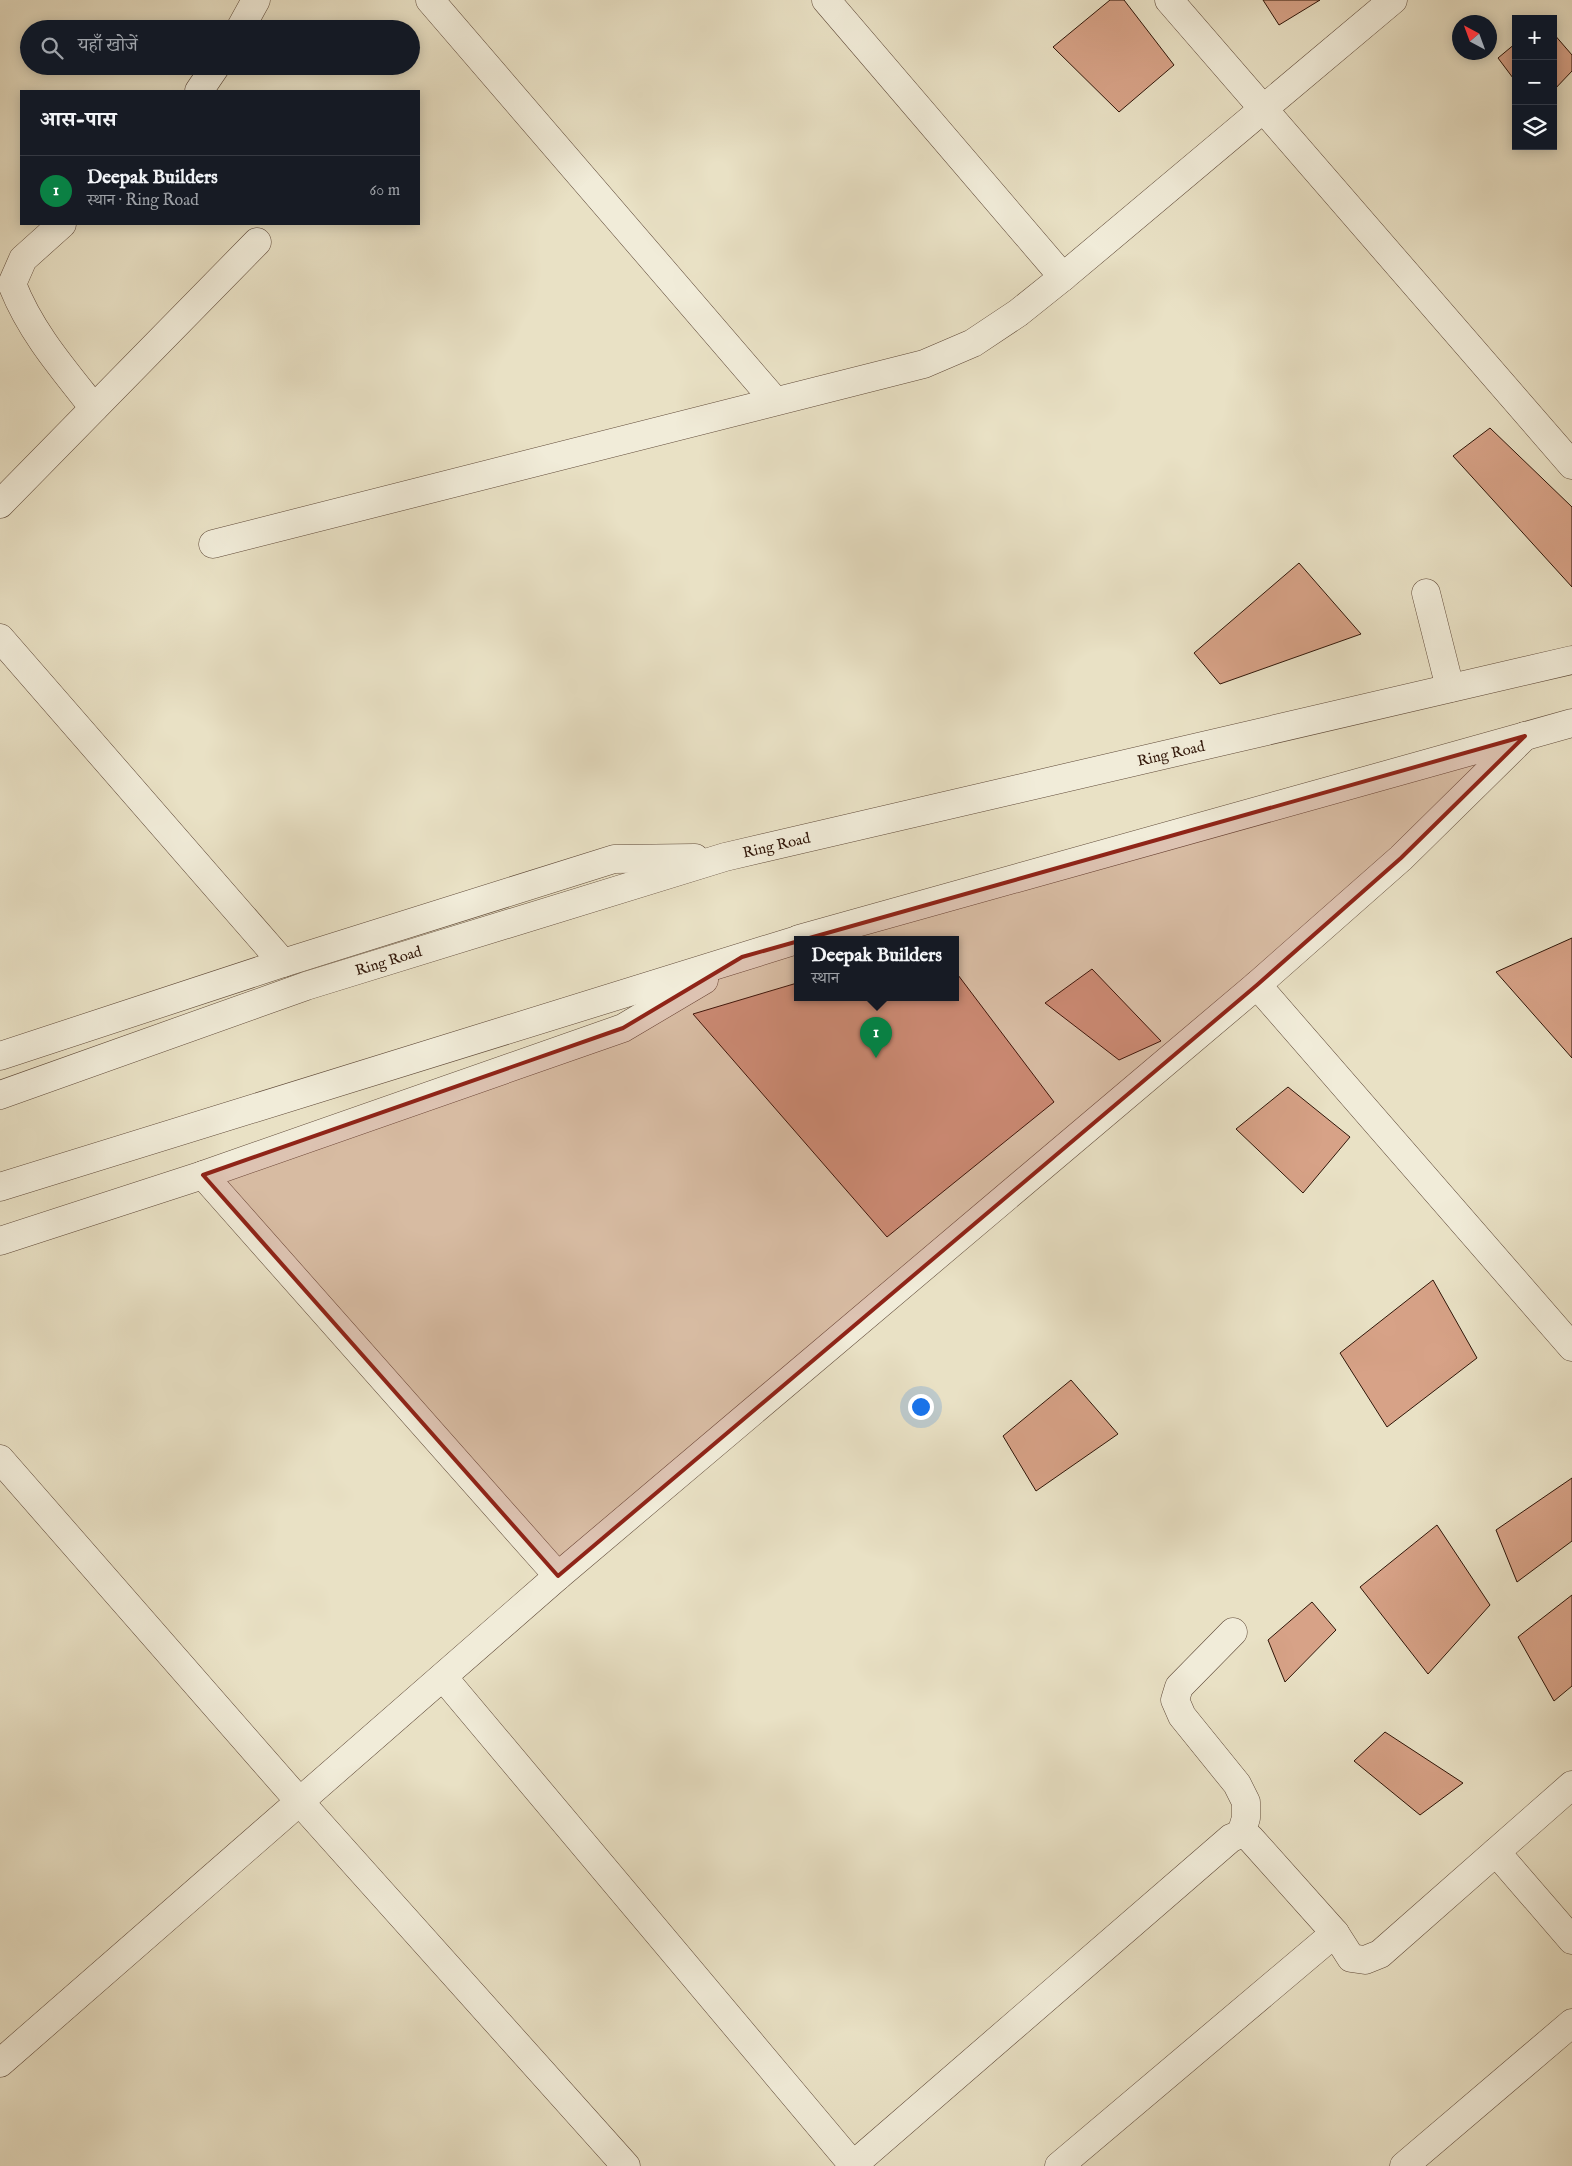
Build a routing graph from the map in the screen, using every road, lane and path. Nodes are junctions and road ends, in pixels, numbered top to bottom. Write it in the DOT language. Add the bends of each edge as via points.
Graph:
graph roads {
  1 [pos="256,0"];
  2 [pos="430,0"];
  3 [pos="826,0"];
  4 [pos="1169,0"];
  5 [pos="1393,0"];
  6 [pos="245,20"];
  7 [pos="210,75"];
  8 [pos="200,90"];
  9 [pos="1264,109"];
  10 [pos="61,225"];
  11 [pos="257,242"];
  12 [pos="1063,277"];
  13 [pos="6,286"];
  14 [pos="776,401"];
  15 [pos="94,408"];
  16 [pos="1572,465"];
  17 [pos="0,504"];
  18 [pos="213,544"];
  19 [pos="1426,593"];
  20 [pos="0,638"];
  21 [pos="1572,660"];
  22 [pos="1450,688"];
  23 [pos="1572,723"];
  24 [pos="1525,736"];
  25 [pos="726,857"];
  26 [pos="812,936"];
  27 [pos="794,941"];
  28 [pos="742,957"];
  29 [pos="283,963"];
  30 [pos="1257,986"];
  31 [pos="0,1056"];
  32 [pos="0,1094"];
  33 [pos="203,1175"];
  34 [pos="0,1186"];
  35 [pos="0,1241"];
  36 [pos="1572,1347"];
  37 [pos="0,1459"];
  38 [pos="558,1576"];
  39 [pos="1233,1632"];
  40 [pos="443,1677"];
  41 [pos="1572,1785"];
  42 [pos="300,1802"];
  43 [pos="1241,1834"];
  44 [pos="1496,1852"];
  45 [pos="1335,1934"];
  46 [pos="1572,1940"];
  47 [pos="1572,2023"];
  48 [pos="0,2063"];
  49 [pos="1417,2162"];
  50 [pos="626,2166"];
  51 [pos="852,2166"];
  52 [pos="1059,2166"];
  1 -- 6 [label="street"];
  2 -- 14 [label="street"];
  3 -- 12 [label="street"];
  4 -- 9 [label="street"];
  5 -- 9 [label="street"];
  7 -- 8 [label="street"];
  9 -- 12 [label="street"];
  9 -- 16 [label="street"];
  10 -- 13 [label="street" via="23,259"];
  11 -- 15 [label="street"];
  12 -- 14 [label="street" via="973,343 924,364"];
  13 -- 15 [label="street" via="40,338"];
  14 -- 18 [label="street"];
  15 -- 17 [label="street"];
  19 -- 22 [label="street"];
  20 -- 29 [label="street"];
  21 -- 22 [label="street, Ring Road"];
  22 -- 25 [label="street, Ring Road"];
  23 -- 24 [label="street"];
  24 -- 26 [label="street"];
  24 -- 30 [label="street" via="1401,858"];
  25 -- 29 [label="street" via="614,859"];
  25 -- 32 [label="street, Ring Road" via="306,986"];
  27 -- 28 [label="street"];
  28 -- 33 [label="street" via="623,1028"];
  28 -- 34 [label="street"];
  29 -- 31 [label="street"];
  30 -- 36 [label="street"];
  30 -- 38 [label="street"];
  33 -- 35 [label="street"];
  33 -- 38 [label="street"];
  37 -- 42 [label="street"];
  38 -- 40 [label="street"];
  39 -- 43 [label="street" via="1179,1687 1175,1700 1182,1716 1237,1784 1246,1802"];
  40 -- 42 [label="street"];
  40 -- 51 [label="street"];
  41 -- 44 [label="street"];
  42 -- 48 [label="street"];
  42 -- 50 [label="street"];
  43 -- 45 [label="street" via="1250,1838"];
  43 -- 51 [label="street" via="1231,1838"];
  44 -- 45 [label="street" via="1380,1954 1365,1960 1352,1958"];
  44 -- 46 [label="street"];
  45 -- 52 [label="street"];
  47 -- 49 [label="street"];
}
